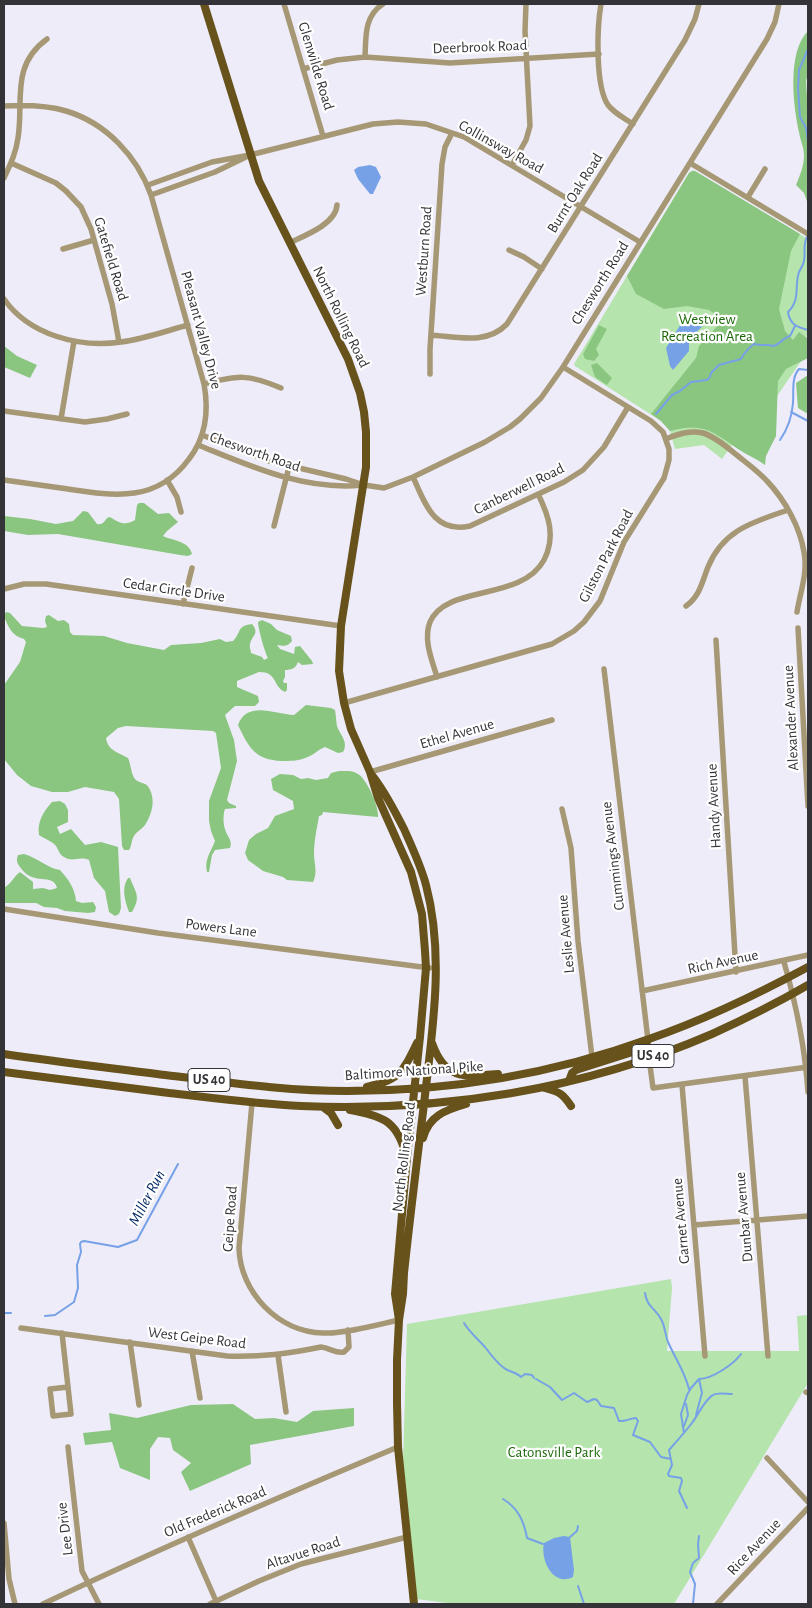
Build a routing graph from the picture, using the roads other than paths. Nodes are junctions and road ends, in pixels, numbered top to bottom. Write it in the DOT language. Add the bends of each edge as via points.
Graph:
graph roads {
  1 [pos="204,4"];
  2 [pos="284,4"];
  3 [pos="383,4"];
  4 [pos="526,4"];
  5 [pos="601,4"];
  6 [pos="700,4"];
  7 [pos="780,4"];
  8 [pos="47,39"];
  9 [pos="599,54"];
  10 [pos="366,57"];
  11 [pos="526,59"];
  12 [pos="304,70"];
  13 [pos="20,105"];
  14 [pos="4,106"];
  15 [pos="633,124"];
  16 [pos="452,132"];
  17 [pos="323,136"];
  18 [pos="250,155"];
  19 [pos="11,163"];
  20 [pos="690,163"];
  21 [pos="512,166"];
  22 [pos="765,169"];
  23 [pos="4,178"];
  24 [pos="148,185"];
  25 [pos="151,195"];
  26 [pos="748,197"];
  27 [pos="337,205"];
  28 [pos="581,207"];
  29 [pos="807,233"];
  30 [pos="94,240"];
  31 [pos="640,242"];
  32 [pos="289,243"];
  33 [pos="63,248"];
  34 [pos="509,250"];
  35 [pos="542,269"];
  36 [pos="4,299"];
  37 [pos="188,325"];
  38 [pos="431,334"];
  39 [pos="74,341"];
  40 [pos="119,342"];
  41 [pos="563,367"];
  42 [pos="430,374"];
  43 [pos="204,384"];
  44 [pos="281,388"];
  45 [pos="628,407"];
  46 [pos="4,411"];
  47 [pos="126,414"];
  48 [pos="61,419"];
  49 [pos="202,435"];
  50 [pos="666,438"];
  51 [pos="198,445"];
  52 [pos="289,467"];
  53 [pos="286,477"];
  54 [pos="413,477"];
  55 [pos="4,480"];
  56 [pos="167,480"];
  57 [pos="364,485"];
  58 [pos="538,494"];
  59 [pos="788,510"];
  60 [pos="181,512"];
  61 [pos="274,526"];
  62 [pos="806,552"];
  63 [pos="192,568"];
  64 [pos="4,589"];
  65 [pos="183,604"];
  66 [pos="686,606"];
  67 [pos="797,612"];
  68 [pos="340,626"];
  69 [pos="798,628"];
  70 [pos="716,640"];
  71 [pos="604,669"];
  72 [pos="437,678"];
  73 [pos="344,703"];
  74 [pos="552,720"];
  75 [pos="370,772"];
  76 [pos="808,806"];
  77 [pos="562,809"];
  78 [pos="4,909"];
  79 [pos="808,956"];
  80 [pos="784,962"];
  81 [pos="426,968"];
  82 [pos="436,968"];
  83 [pos="808,968"];
  84 [pos="736,972"];
  85 [pos="788,978"];
  86 [pos="808,986"];
  87 [pos="642,991"];
  88 [pos="793,994"];
  89 [pos="420,1037"];
  90 [pos="431,1040"];
  91 [pos="648,1040"];
  92 [pos="4,1054"];
  93 [pos="592,1057"];
  94 [pos="648,1058"];
  95 [pos="807,1067"];
  96 [pos="540,1070"];
  97 [pos="4,1072"];
  98 [pos="745,1076"];
  99 [pos="569,1081"];
  100 [pos="682,1085"];
  101 [pos="543,1087"];
  102 [pos="415,1088"];
  103 [pos="426,1088"];
  104 [pos="348,1091"];
  105 [pos="808,1092"];
  106 [pos="493,1096"];
  107 [pos="252,1103"];
  108 [pos="413,1104"];
  109 [pos="424,1104"];
  110 [pos="571,1106"];
  111 [pos="323,1107"];
  112 [pos="335,1107"];
  113 [pos="338,1125"];
  114 [pos="407,1157"];
  115 [pos="417,1165"];
  116 [pos="808,1216"];
  117 [pos="757,1220"];
  118 [pos="694,1225"];
  119 [pos="399,1320"];
  120 [pos="21,1328"];
  121 [pos="348,1330"];
  122 [pos="62,1333"];
  123 [pos="130,1342"];
  124 [pos="192,1351"];
  125 [pos="278,1355"];
  126 [pos="705,1356"];
  127 [pos="768,1356"];
  128 [pos="68,1386"];
  129 [pos="200,1398"];
  130 [pos="139,1404"];
  131 [pos="286,1412"];
  132 [pos="68,1447"];
  133 [pos="398,1447"];
  134 [pos="767,1458"];
  135 [pos="808,1502"];
  136 [pos="808,1508"];
  137 [pos="4,1523"];
  138 [pos="188,1537"];
  139 [pos="407,1537"];
  140 [pos="89,1582"];
  141 [pos="213,1603"];
  142 [pos="722,1603"];
  143 [pos="15,1604"];
  144 [pos="43,1604"];
  145 [pos="99,1604"];
  146 [pos="414,1604"];
  1 -- 18 [label="main road, North Rolling Road"];
  2 -- 12 [label="street, Glenwilde Road"];
  3 -- 10 [label="street" via="373,12 367,25"];
  4 -- 11 [label="street"];
  5 -- 9 [label="street"];
  6 -- 15 [label="street, Burnt Oak Road" via="690,30"];
  7 -- 20 [label="street, Chesworth Road" via="772,30"];
  8 -- 13 [label="street" via="33,53 22,75"];
  9 -- 11 [label="street, Deerbrook Road"];
  9 -- 15 [label="street" via="603,97 615,112"];
  10 -- 11 [label="street, Deerbrook Road" via="450,63"];
  10 -- 12 [label="street, Deerbrook Road" via="337,60"];
  11 -- 21 [label="street" via="530,126"];
  12 -- 17 [label="street, Glenwilde Road"];
  13 -- 14 [label="street, Pleasant Valley Drive"];
  13 -- 19 [label="street" via="19,136"];
  13 -- 24 [label="street, Pleasant Valley Drive" via="65,111 92,122 134,160"];
  15 -- 28 [label="street, Burnt Oak Road"];
  16 -- 17 [label="street, Collinsway Road" via="426,124 386,122"];
  16 -- 21 [label="street, Collinsway Road"];
  16 -- 38 [label="street, Westburn Road" via="442,164"];
  17 -- 18 [label="street, Collinsway Road"];
  18 -- 24 [label="street, Collinsway Road" via="212,162"];
  18 -- 25 [label="street, Collinsway Road" via="215,172"];
  18 -- 32 [label="main road, North Rolling Road"];
  19 -- 23 [label="street"];
  19 -- 30 [label="street, Gatefield Road" via="66,190 84,212"];
  20 -- 26 [label="street"];
  20 -- 31 [label="street, Chesworth Road"];
  21 -- 28 [label="street, Collinsway Road"];
  22 -- 26 [label="street"];
  24 -- 25 [label="street, Pleasant Valley Drive"];
  25 -- 37 [label="street, Pleasant Valley Drive"];
  26 -- 29 [label="street"];
  27 -- 32 [label="street" via="328,221"];
  28 -- 31 [label="street, Collinsway Road"];
  28 -- 35 [label="street, Burnt Oak Road"];
  30 -- 33 [label="street"];
  30 -- 40 [label="street, Gatefield Road"];
  31 -- 41 [label="street, Chesworth Road"];
  32 -- 57 [label="main road, North Rolling Road" via="354,374 366,432"];
  34 -- 35 [label="street"];
  35 -- 38 [label="street, Burnt Oak Road" via="512,317 496,333 481,338"];
  36 -- 39 [label="street" via="31,325"];
  37 -- 40 [label="street"];
  37 -- 43 [label="street, Pleasant Valley Drive"];
  38 -- 42 [label="street, Westburn Road"];
  39 -- 40 [label="street"];
  39 -- 48 [label="street"];
  41 -- 45 [label="street"];
  41 -- 54 [label="street, Chesworth Road" via="520,420 485,442"];
  43 -- 44 [label="street" via="245,376"];
  43 -- 49 [label="street, Pleasant Valley Drive" via="206,409"];
  45 -- 50 [label="street" via="658,426"];
  45 -- 58 [label="street, Canberwell Road" via="591,462 573,477"];
  46 -- 48 [label="street"];
  47 -- 48 [label="street" via="96,421"];
  49 -- 51 [label="street, Pleasant Valley Drive"];
  49 -- 52 [label="street, Chesworth Road"];
  50 -- 59 [label="street" via="692,432 718,441 767,481"];
  50 -- 72 [label="street, Gilston Park Road" via="669,460 664,478 624,542 600,601 584,622 552,644"];
  51 -- 53 [label="street, Chesworth Road"];
  51 -- 56 [label="street, Pleasant Valley Drive" via="185,465"];
  52 -- 53 [label="street"];
  52 -- 57 [label="street, Chesworth Road"];
  53 -- 57 [label="street, Chesworth Road" via="328,486"];
  53 -- 61 [label="street"];
  54 -- 57 [label="street, Chesworth Road" via="384,488"];
  54 -- 58 [label="street, Canberwell Road" via="432,514 442,523 456,528 477,524"];
  55 -- 56 [label="street, Pleasant Valley Drive" via="112,495 138,493"];
  56 -- 60 [label="street"];
  57 -- 68 [label="main road, North Rolling Road"];
  58 -- 72 [label="street" via="548,517 550,533 549,548 542,563 532,575 517,584 454,602 439,610 427,635"];
  59 -- 62 [label="street"];
  59 -- 66 [label="street" via="749,524 726,539 713,558 700,592"];
  62 -- 67 [label="street" via="805,578"];
  63 -- 65 [label="street"];
  64 -- 65 [label="street, Cedar Circle Drive" via="24,584 46,584"];
  65 -- 68 [label="street, Cedar Circle Drive"];
  68 -- 73 [label="main road, North Rolling Road" via="339,671"];
  69 -- 76 [label="street, Alexander Avenue"];
  70 -- 84 [label="street, Handy Avenue"];
  71 -- 87 [label="street, Cummings Avenue"];
  72 -- 73 [label="street, Gilston Park Road"];
  73 -- 75 [label="main road, North Rolling Road"];
  74 -- 75 [label="street, Ethel Avenue"];
  75 -- 81 [label="main road, North Rolling Road" via="411,872 419,900"];
  75 -- 82 [label="main road, North Rolling Road" via="386,794 423,874 432,915"];
  77 -- 93 [label="street, Leslie Avenue" via="571,848"];
  78 -- 81 [label="street, Powers Lane"];
  79 -- 80 [label="street, Rich Avenue"];
  80 -- 84 [label="street, Rich Avenue"];
  80 -- 85 [label="street"];
  81 -- 82 [label="street, Powers Lane"];
  81 -- 89 [label="main road, North Rolling Road"];
  82 -- 90 [label="main road, North Rolling Road"];
  83 -- 85 [label="main road, Baltimore National Pike / US 40"];
  84 -- 87 [label="street, Rich Avenue"];
  85 -- 88 [label="street"];
  85 -- 91 [label="main road, Baltimore National Pike / US 40" via="737,1004"];
  86 -- 88 [label="main road, Baltimore National Pike / US 40"];
  87 -- 91 [label="street, Cummings Avenue"];
  88 -- 94 [label="main road, Baltimore National Pike / US 40" via="710,1034"];
  88 -- 95 [label="street"];
  89 -- 102 [label="main road, North Rolling Road"];
  89 -- 104 [label="main road" via="406,1065 394,1078"];
  90 -- 96 [label="main road" via="437,1057 454,1073 475,1076"];
  90 -- 103 [label="main road, North Rolling Road"];
  91 -- 93 [label="main road, Baltimore National Pike / US 40"];
  91 -- 99 [label="main road" via="642,1049 576,1070"];
  92 -- 104 [label="main road, Baltimore National Pike / US 40" via="255,1085"];
  93 -- 96 [label="main road, Baltimore National Pike / US 40"];
  94 -- 99 [label="main road, Baltimore National Pike / US 40"];
  94 -- 100 [label="street" via="653,1088"];
  95 -- 98 [label="street"];
  95 -- 105 [label="street"];
  96 -- 103 [label="main road, Baltimore National Pike / US 40"];
  97 -- 107 [label="main road, Baltimore National Pike / US 40"];
  98 -- 100 [label="street"];
  98 -- 117 [label="street, Dunbar Avenue"];
  99 -- 101 [label="main road, Baltimore National Pike / US 40"];
  100 -- 118 [label="street, Garnet Avenue"];
  101 -- 106 [label="main road, Baltimore National Pike / US 40"];
  101 -- 110 [label="main road" via="564,1095"];
  102 -- 103 [label="main road, Baltimore National Pike / US 40"];
  102 -- 104 [label="main road, Baltimore National Pike / US 40"];
  102 -- 108 [label="main road, North Rolling Road"];
  103 -- 109 [label="main road, North Rolling Road"];
  106 -- 109 [label="main road, Baltimore National Pike / US 40"];
  106 -- 115 [label="main road" via="436,1116 427,1128"];
  107 -- 111 [label="main road, Baltimore National Pike / US 40"];
  107 -- 121 [label="street, Geipe Road" via="239,1248 247,1283 265,1308 290,1325 322,1333"];
  108 -- 109 [label="main road, Baltimore National Pike / US 40"];
  108 -- 112 [label="main road, Baltimore National Pike / US 40"];
  108 -- 114 [label="main road, North Rolling Road"];
  109 -- 115 [label="main road, North Rolling Road"];
  111 -- 112 [label="main road, Baltimore National Pike / US 40"];
  111 -- 113 [label="main road"];
  112 -- 114 [label="main road" via="371,1114 388,1122 400,1135"];
  114 -- 119 [label="main road, North Rolling Road" via="395,1294"];
  115 -- 119 [label="main road, North Rolling Road"];
  116 -- 117 [label="street"];
  117 -- 118 [label="street"];
  117 -- 127 [label="street, Dunbar Avenue"];
  118 -- 126 [label="street, Garnet Avenue"];
  119 -- 121 [label="street, Geipe Road"];
  119 -- 133 [label="main road, North Rolling Road"];
  120 -- 122 [label="street, West Geipe Road"];
  121 -- 125 [label="street, West Geipe Road" via="349,1347 344,1352 321,1347"];
  122 -- 123 [label="street, West Geipe Road"];
  122 -- 128 [label="street"];
  123 -- 124 [label="street, West Geipe Road"];
  123 -- 130 [label="street"];
  124 -- 125 [label="street, West Geipe Road" via="228,1356"];
  124 -- 129 [label="street"];
  125 -- 131 [label="street"];
  128 -- 128 [label="street" via="71,1414 53,1416 50,1389"];
  132 -- 140 [label="street, Lee Drive" via="82,1571"];
  133 -- 138 [label="street, Old Frederick Road"];
  133 -- 139 [label="main road, North Rolling Road"];
  134 -- 135 [label="street"];
  136 -- 142 [label="street, Rice Avenue"];
  137 -- 143 [label="street" via="9,1579"];
  138 -- 140 [label="street, Old Frederick Road"];
  138 -- 141 [label="street"];
  139 -- 141 [label="street, Altavue Road" via="301,1564"];
  139 -- 146 [label="main road, North Rolling Road"];
  140 -- 144 [label="street, Old Frederick Road"];
  140 -- 145 [label="street, Lee Drive"];
}
